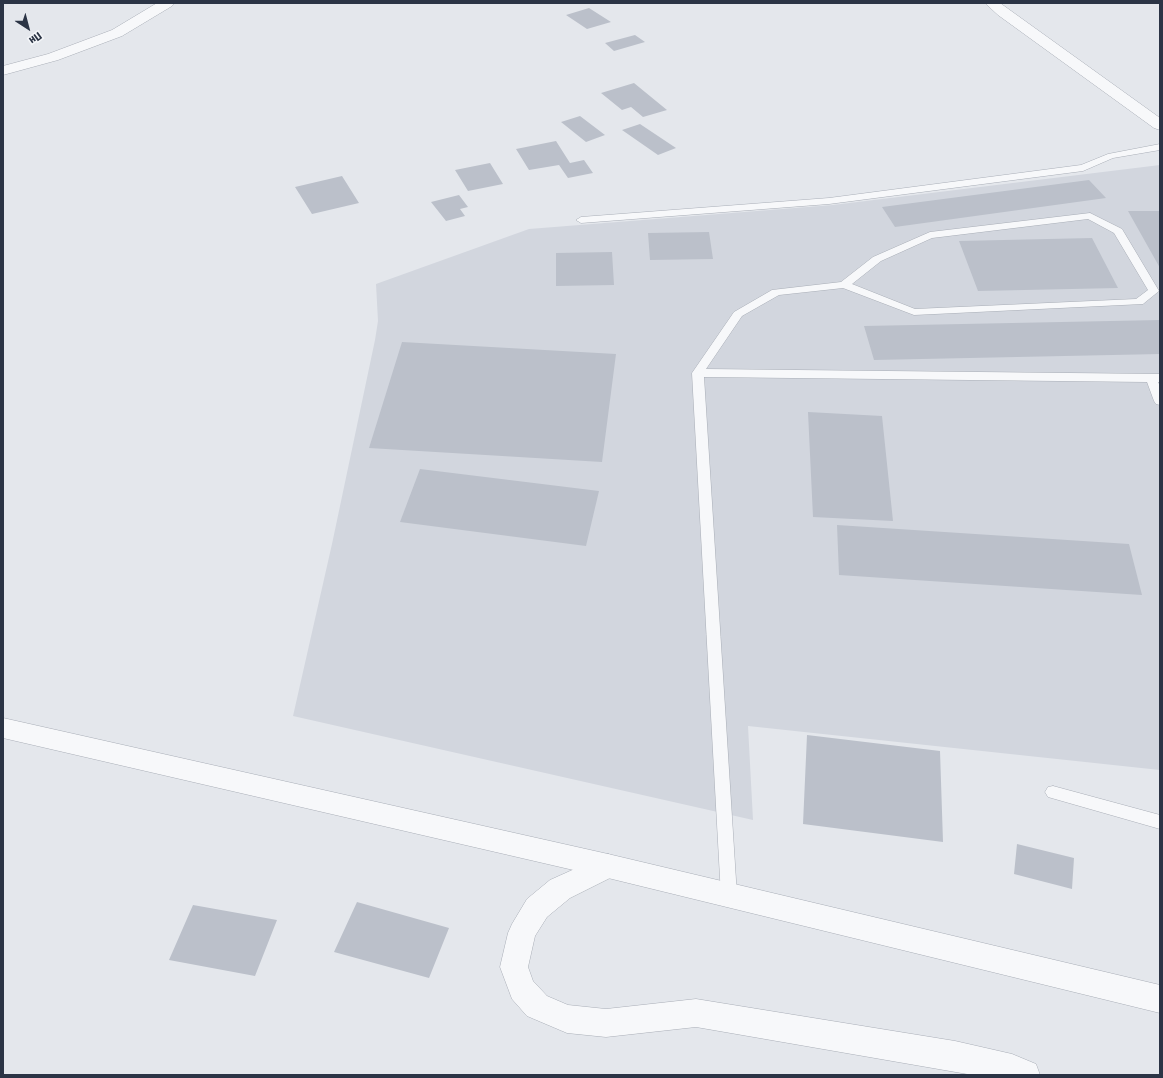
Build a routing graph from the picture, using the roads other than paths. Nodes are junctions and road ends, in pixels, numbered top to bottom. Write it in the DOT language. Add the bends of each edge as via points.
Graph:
graph roads {
  1 [pos="168,3"];
  2 [pos="992,3"];
  3 [pos="3,71"];
  4 [pos="1160,125"];
  5 [pos="1160,147"];
  6 [pos="581,220"];
  7 [pos="844,285"];
  8 [pos="698,373"];
  9 [pos="1155,378"];
  10 [pos="1160,401"];
  11 [pos="3,728"];
  12 [pos="1053,792"];
  13 [pos="1160,822"];
  14 [pos="608,866"];
  15 [pos="729,896"];
  16 [pos="1160,999"];
  17 [pos="1025,1075"];
  1 -- 3 [label="street" via="117,34 53,57"];
  2 -- 4 [label="street"];
  5 -- 6 [label="lane" via="1111,156 1083,168 829,201"];
  7 -- 7 [label="lane" via="877,259 930,235 1090,216 1118,231 1154,291 1139,302 914,312"];
  7 -- 8 [label="lane" via="776,292 738,314"];
  8 -- 9 [label="lane"];
  8 -- 15 [label="lane"];
  9 -- 10 [label="lane"];
  11 -- 14 [label="street"];
  12 -- 13 [label="lane"];
  14 -- 15 [label="street"];
  14 -- 17 [label="street" via="560,889 537,908 522,933 514,967 522,989 537,1006 567,1019 606,1023 696,1013 955,1056 1012,1069"];
  15 -- 16 [label="street"];
}
